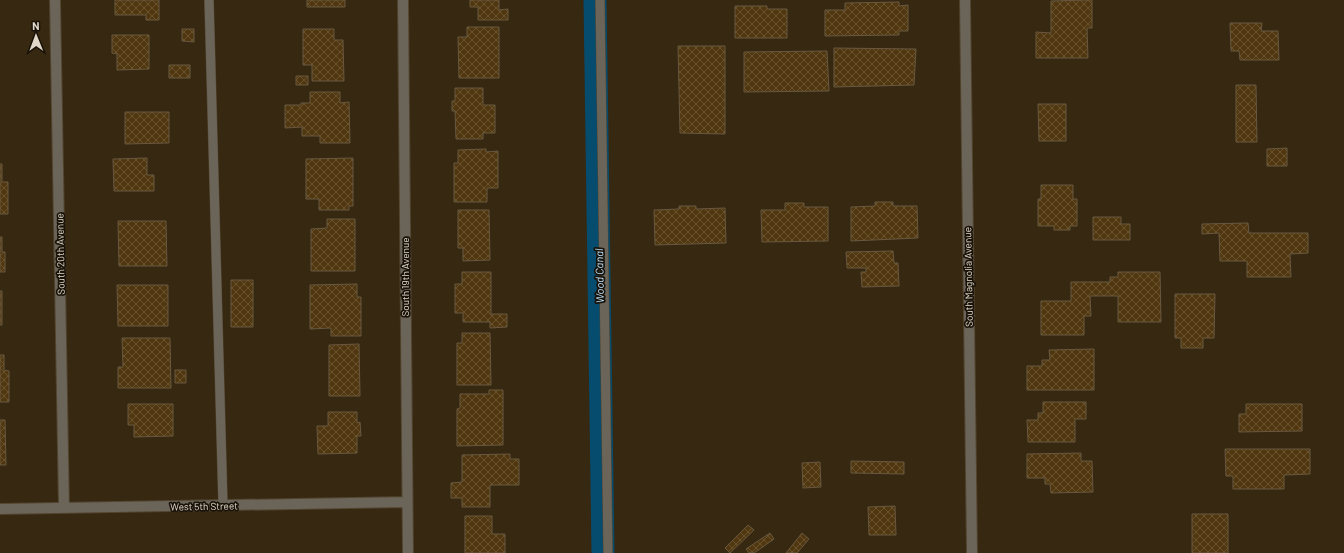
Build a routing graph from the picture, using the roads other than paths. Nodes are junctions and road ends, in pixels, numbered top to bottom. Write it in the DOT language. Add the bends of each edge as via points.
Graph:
graph roads {
  1 [pos="55,0"];
  2 [pos="209,0"];
  3 [pos="403,0"];
  4 [pos="600,0"];
  5 [pos="965,0"];
  6 [pos="407,502"];
  7 [pos="223,506"];
  8 [pos="64,508"];
  9 [pos="0,509"];
  10 [pos="408,553"];
  11 [pos="608,553"];
  12 [pos="972,553"];
  1 -- 8 [label="street, South 20th Avenue"];
  2 -- 7 [label="lane"];
  3 -- 6 [label="street, South 19th Avenue"];
  4 -- 11 [label="lane"];
  5 -- 12 [label="street, South Magnolia Avenue"];
  6 -- 7 [label="street, West 5th Street"];
  6 -- 10 [label="street, South 19th Avenue"];
  7 -- 8 [label="street, West 5th Street"];
  8 -- 9 [label="street, West 5th Street"];
}
